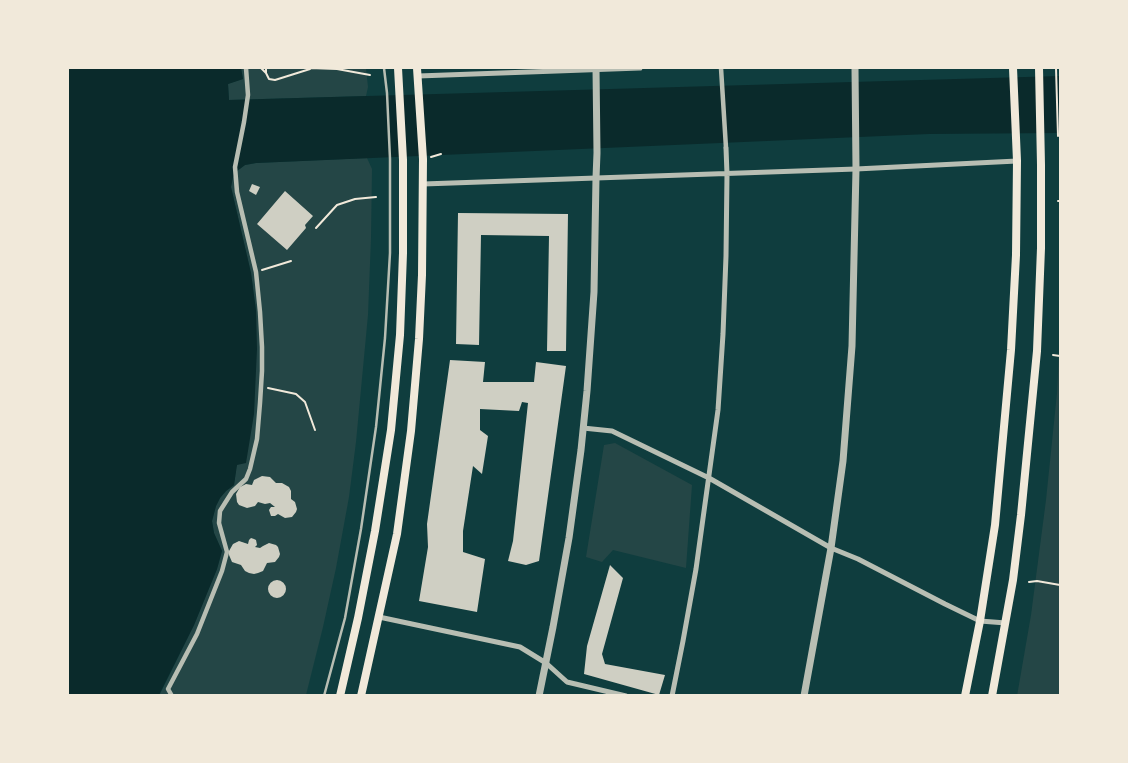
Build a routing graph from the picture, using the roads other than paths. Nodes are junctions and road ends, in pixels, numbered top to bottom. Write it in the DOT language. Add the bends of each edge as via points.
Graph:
graph roads {
  1 [pos="246,68"];
  2 [pos="384,68"];
  3 [pos="398,68"];
  4 [pos="417,68"];
  5 [pos="596,68"];
  6 [pos="640,68"];
  7 [pos="721,68"];
  8 [pos="1013,69"];
  9 [pos="1039,69"];
  10 [pos="855,71"];
  11 [pos="418,76"];
  12 [pos="726,148"];
  13 [pos="1016,161"];
  14 [pos="856,169"];
  15 [pos="727,174"];
  16 [pos="596,178"];
  17 [pos="423,184"];
  18 [pos="583,428"];
  19 [pos="709,478"];
  20 [pos="831,548"];
  21 [pos="379,617"];
  22 [pos="980,620"];
  23 [pos="1006,623"];
  24 [pos="546,663"];
  25 [pos="172,696"];
  26 [pos="324,696"];
  27 [pos="340,696"];
  28 [pos="361,696"];
  29 [pos="539,696"];
  30 [pos="626,696"];
  31 [pos="672,696"];
  32 [pos="804,696"];
  33 [pos="965,696"];
  34 [pos="992,696"];
  1 -- 25 [label="street" via="248,95 235,167 237,192 256,272 260,312 262,347 257,439 246,478 220,510 219,523 227,552 196,634 168,689"];
  2 -- 26 [label="lane" via="390,159 390,253 376,427 346,609"];
  3 -- 27 [label="main road" via="403,160 400,335 391,430 375,531"];
  4 -- 11 [label="main road"];
  5 -- 6 [label="street"];
  5 -- 11 [label="street"];
  5 -- 16 [label="street"];
  7 -- 12 [label="street"];
  8 -- 13 [label="main road"];
  9 -- 23 [label="main road" via="1042,248 1037,352 1021,515"];
  10 -- 14 [label="street"];
  11 -- 17 [label="main road"];
  12 -- 15 [label="street"];
  13 -- 14 [label="street"];
  13 -- 22 [label="main road" via="1011,350 995,526"];
  14 -- 15 [label="street"];
  14 -- 20 [label="street" via="852,346 843,461"];
  15 -- 16 [label="street"];
  15 -- 19 [label="street" via="723,334"];
  16 -- 17 [label="street"];
  16 -- 18 [label="street" via="594,292"];
  17 -- 21 [label="main road" via="422,274 411,431 397,534"];
  18 -- 19 [label="street" via="612,431"];
  18 -- 24 [label="street" via="569,538"];
  19 -- 20 [label="street"];
  19 -- 31 [label="street"];
  20 -- 22 [label="street"];
  20 -- 32 [label="street"];
  21 -- 24 [label="street" via="520,647"];
  21 -- 28 [label="main road"];
  22 -- 23 [label="street"];
  22 -- 33 [label="main road"];
  23 -- 34 [label="main road"];
  24 -- 29 [label="street"];
  24 -- 30 [label="street" via="567,682"];
}
